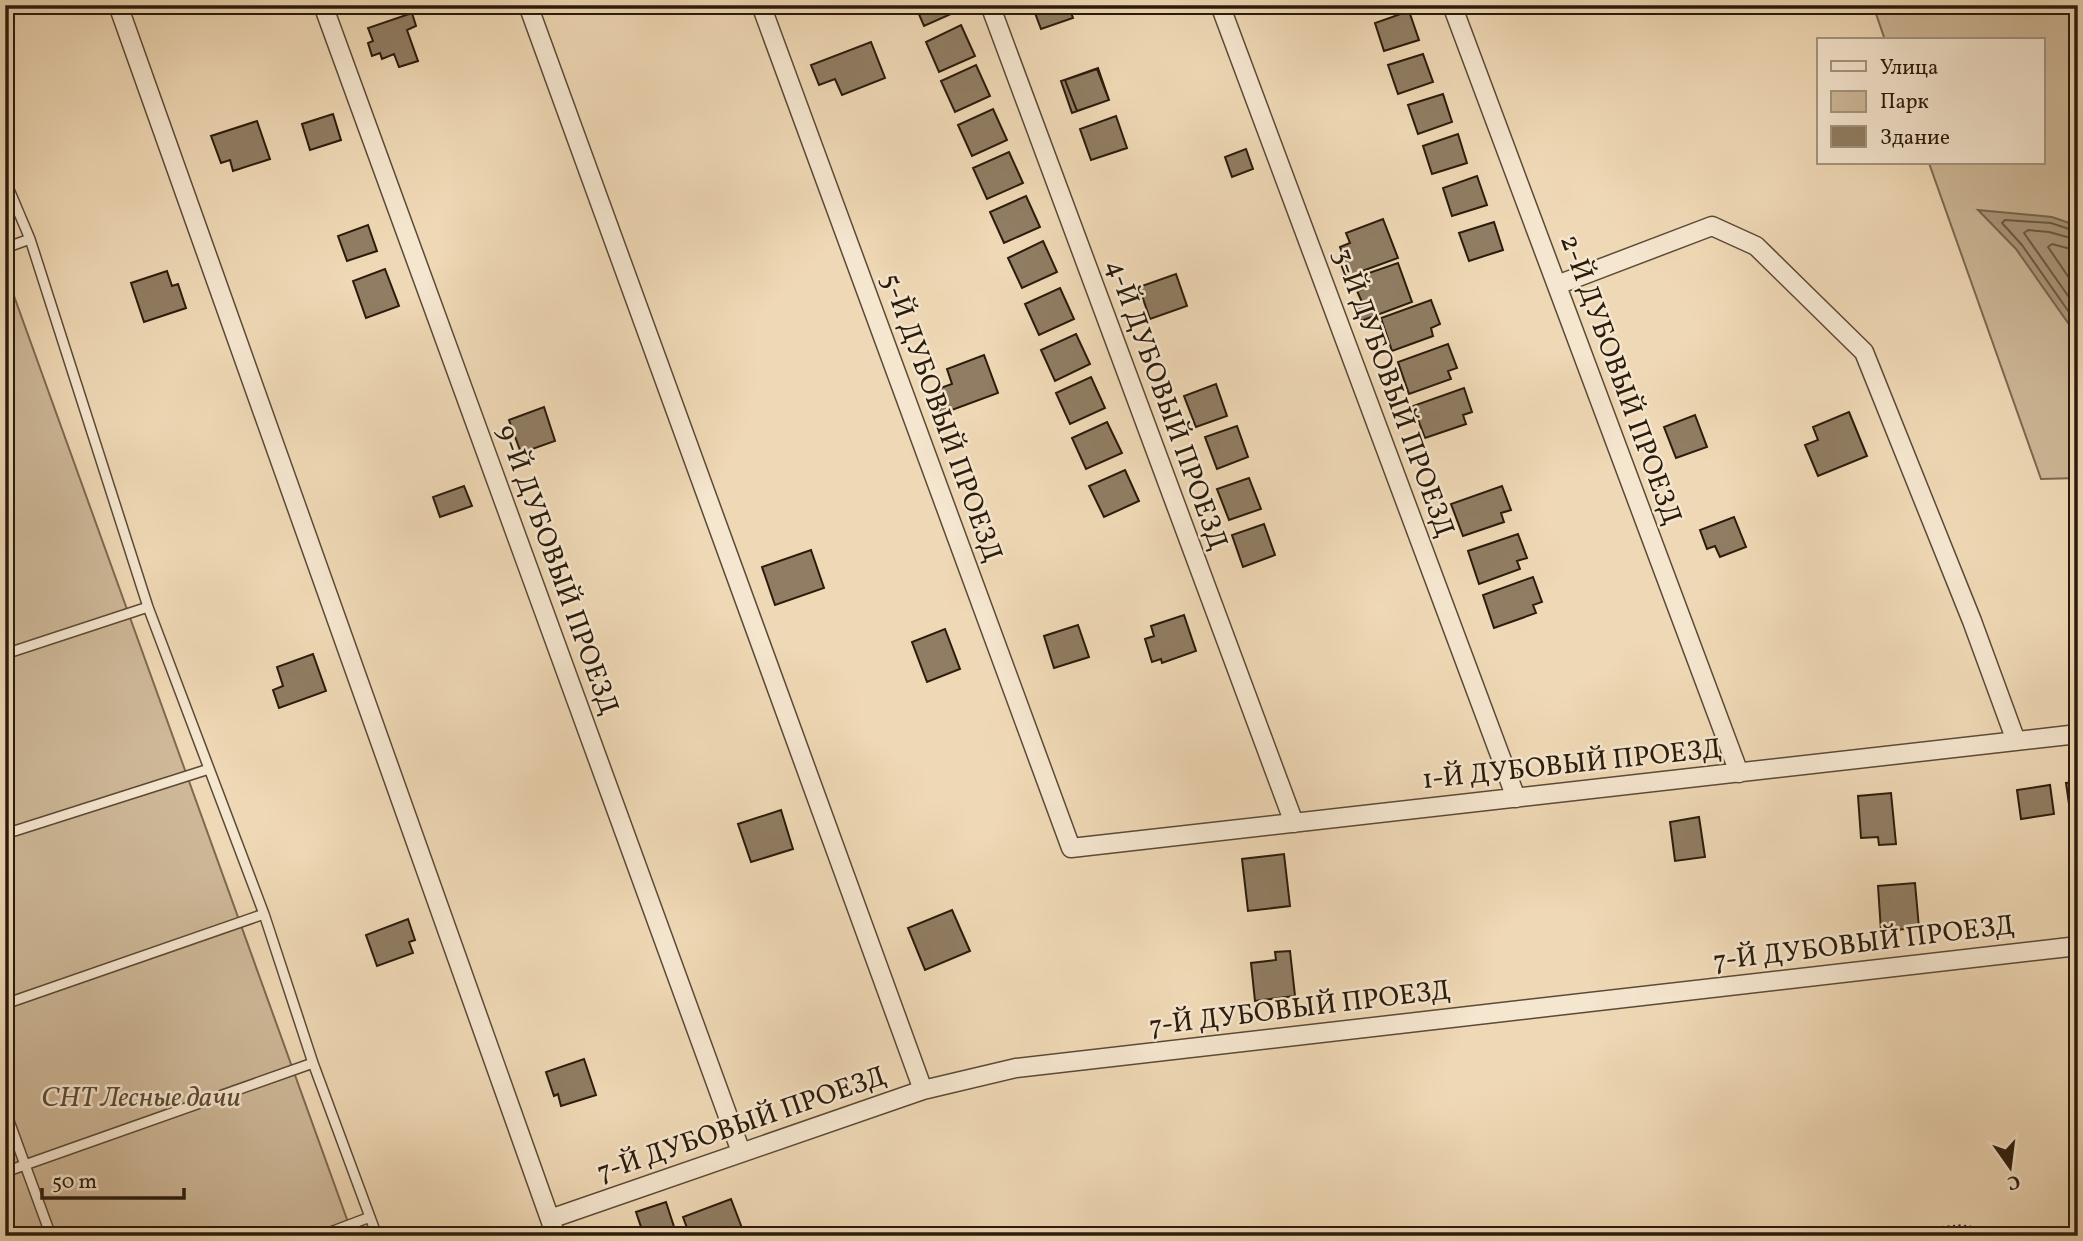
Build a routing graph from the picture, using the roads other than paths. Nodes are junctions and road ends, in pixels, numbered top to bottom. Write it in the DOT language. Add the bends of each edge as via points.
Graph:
graph roads {
  1 [pos="118,5"];
  2 [pos="323,5"];
  3 [pos="528,5"];
  4 [pos="761,5"];
  5 [pos="990,5"];
  6 [pos="1220,5"];
  7 [pos="1452,5"];
  8 [pos="5,180"];
  9 [pos="30,239"];
  10 [pos="5,248"];
  11 [pos="1557,285"];
  12 [pos="148,607"];
  13 [pos="5,654"];
  14 [pos="2078,734"];
  15 [pos="2016,741"];
  16 [pos="209,769"];
  17 [pos="1739,773"];
  18 [pos="1516,798"];
  19 [pos="1294,823"];
  20 [pos="5,834"];
  21 [pos="1071,848"];
  22 [pos="264,914"];
  23 [pos="2078,946"];
  24 [pos="5,1004"];
  25 [pos="313,1063"];
  26 [pos="923,1090"];
  27 [pos="5,1110"];
  28 [pos="741,1152"];
  29 [pos="26,1164"];
  30 [pos="5,1172"];
  31 [pos="370,1217"];
  32 [pos="553,1227"];
  33 [pos="51,1236"];
  34 [pos="320,1236"];
  35 [pos="377,1236"];
  1 -- 32 [label="street"];
  2 -- 28 [label="street, 9-Й ДУБОВЫЙ ПРОЕЗД"];
  3 -- 26 [label="street"];
  4 -- 21 [label="street, 5-Й ДУБОВЫЙ ПРОЕЗД"];
  5 -- 19 [label="street, 4-Й ДУБОВЫЙ ПРОЕЗД"];
  6 -- 18 [label="street, 3-Й ДУБОВЫЙ ПРОЕЗД"];
  7 -- 11 [label="street, 2-Й ДУБОВЫЙ ПРОЕЗД"];
  8 -- 9 [label="lane"];
  9 -- 10 [label="lane"];
  9 -- 12 [label="lane"];
  11 -- 15 [label="street" via="1712,226 1756,246 1864,352"];
  11 -- 17 [label="street, 2-Й ДУБОВЫЙ ПРОЕЗД"];
  12 -- 13 [label="lane"];
  12 -- 16 [label="lane"];
  14 -- 15 [label="street, 1-Й ДУБОВЫЙ ПРОЕЗД"];
  15 -- 17 [label="street, 1-Й ДУБОВЫЙ ПРОЕЗД"];
  16 -- 20 [label="lane"];
  16 -- 22 [label="lane"];
  17 -- 18 [label="street, 1-Й ДУБОВЫЙ ПРОЕЗД"];
  18 -- 19 [label="street, 1-Й ДУБОВЫЙ ПРОЕЗД"];
  19 -- 21 [label="street, 1-Й ДУБОВЫЙ ПРОЕЗД"];
  22 -- 24 [label="lane"];
  22 -- 25 [label="lane"];
  23 -- 26 [label="street, 7-Й ДУБОВЫЙ ПРОЕЗД" via="1016,1068"];
  25 -- 29 [label="lane"];
  25 -- 31 [label="lane"];
  26 -- 28 [label="street, 7-Й ДУБОВЫЙ ПРОЕЗД"];
  27 -- 29 [label="lane"];
  28 -- 32 [label="street, 7-Й ДУБОВЫЙ ПРОЕЗД"];
  29 -- 30 [label="lane"];
  29 -- 33 [label="lane"];
  31 -- 34 [label="lane"];
  31 -- 35 [label="lane"];
}
